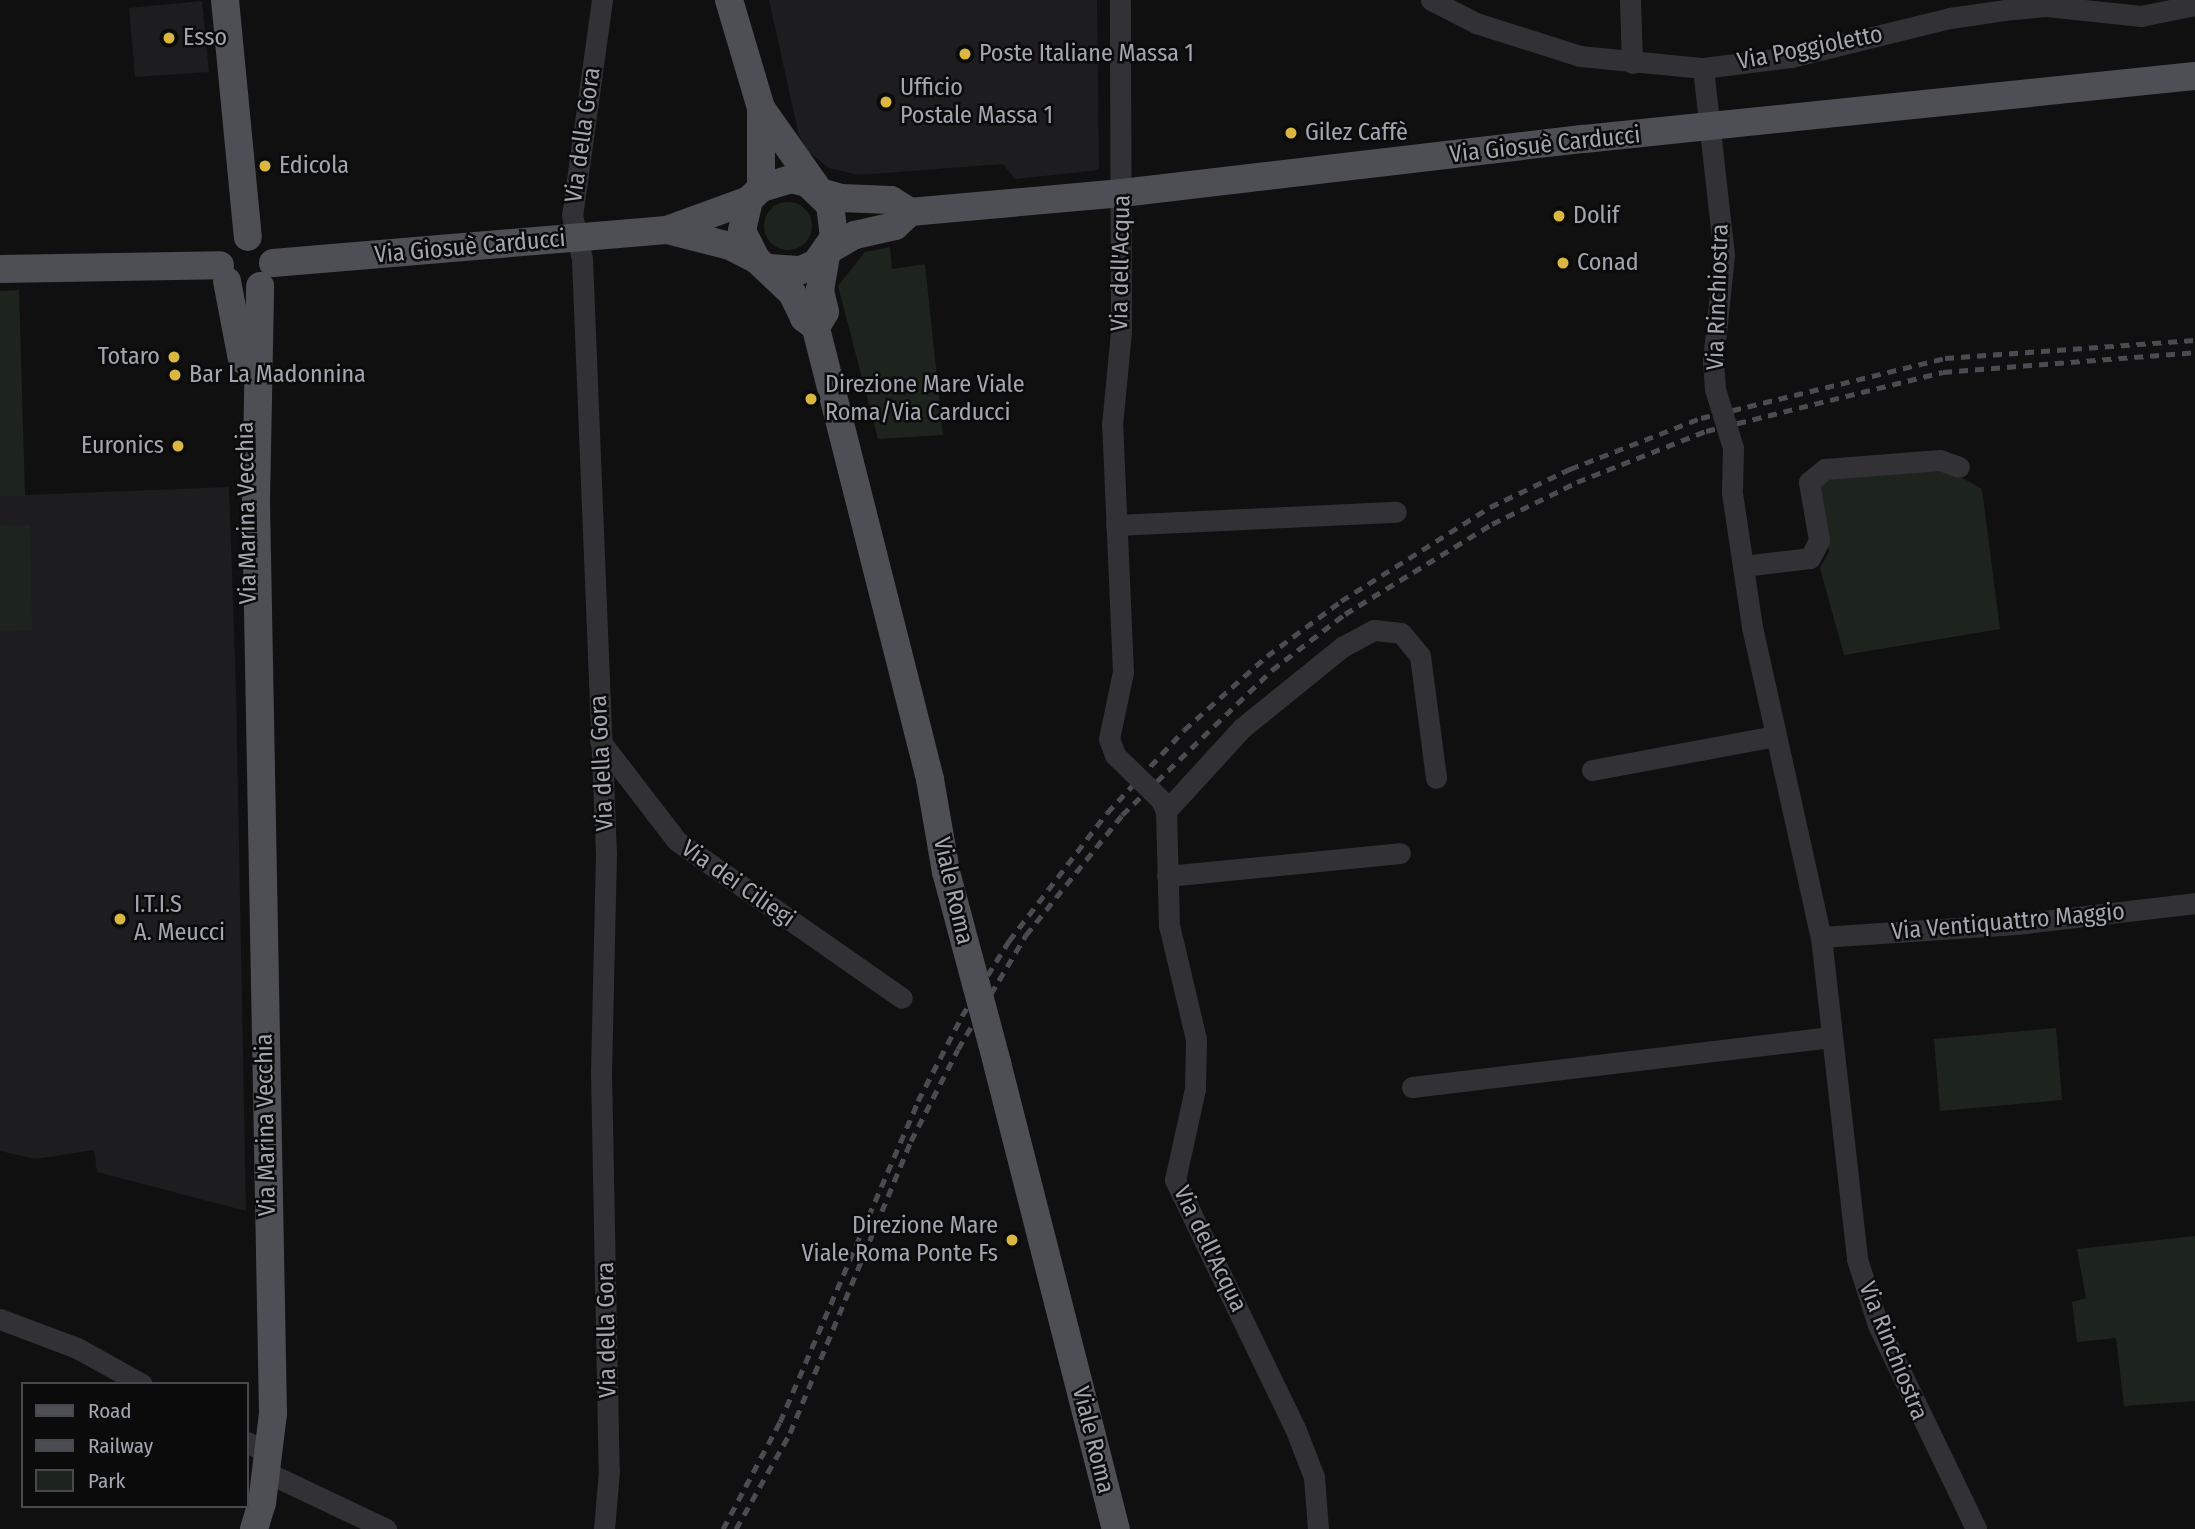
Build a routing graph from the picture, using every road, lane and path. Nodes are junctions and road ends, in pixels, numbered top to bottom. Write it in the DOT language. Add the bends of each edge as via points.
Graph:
graph roads {
  1 [pos="225,0"];
  2 [pos="602,0"];
  3 [pos="729,0"];
  4 [pos="1120,0"];
  5 [pos="1431,0"];
  6 [pos="1629,0"];
  7 [pos="2195,5"];
  8 [pos="1632,63"];
  9 [pos="1703,68"];
  10 [pos="2188,75"];
  11 [pos="761,108"];
  12 [pos="1711,129"];
  13 [pos="820,192"];
  14 [pos="1122,193"];
  15 [pos="755,194"];
  16 [pos="909,212"];
  17 [pos="667,230"];
  18 [pos="248,237"];
  19 [pos="576,238"];
  20 [pos="827,251"];
  21 [pos="763,264"];
  22 [pos="0,268"];
  23 [pos="223,273"];
  24 [pos="267,274"];
  25 [pos="816,327"];
  26 [pos="1959,467"];
  27 [pos="1396,512"];
  28 [pos="1116,525"];
  29 [pos="1743,566"];
  30 [pos="1776,736"];
  31 [pos="600,741"];
  32 [pos="258,747"];
  33 [pos="1592,770"];
  34 [pos="1436,778"];
  35 [pos="1164,806"];
  36 [pos="1400,853"];
  37 [pos="1167,876"];
  38 [pos="2195,904"];
  39 [pos="1821,937"];
  40 [pos="902,998"];
  41 [pos="1829,1037"];
  42 [pos="1412,1087"];
  43 [pos="0,1319"];
  44 [pos="138,1382"];
  45 [pos="260,1456"];
  46 [pos="263,1520"];
  47 [pos="386,1529"];
  48 [pos="604,1529"];
  49 [pos="1116,1529"];
  50 [pos="1318,1529"];
  51 [pos="1976,1529"];
  1 -- 18 [label="main road"];
  2 -- 19 [label="street, Via della Gora" via="572,215"];
  3 -- 11 [label="main road"];
  4 -- 14 [label="street, Via dell'Acqua"];
  5 -- 8 [label="street, Via Poggioletto" via="1476,23 1580,56"];
  6 -- 8 [label="street"];
  7 -- 9 [label="street, Via Poggioletto" via="2141,16 2046,6 2012,9 1950,18 1791,57"];
  8 -- 9 [label="street, Via Poggioletto"];
  9 -- 12 [label="street, Via Rinchiostra"];
  10 -- 12 [label="main road, Via Giosuè Carducci"];
  11 -- 13 [label="main road"];
  11 -- 15 [label="main road"];
  12 -- 14 [label="main road, Via Giosuè Carducci" via="1584,139"];
  12 -- 29 [label="street, Via Rinchiostra, bridge" via="1724,255 1713,361 1715,389 1733,448 1732,493"];
  13 -- 15 [label="main road" via="791,179"];
  13 -- 16 [label="main road, Via Giosuè Carducci" via="841,198 891,200"];
  13 -- 20 [label="main road" via="834,220"];
  14 -- 16 [label="main road, Via Giosuè Carducci"];
  14 -- 28 [label="street, Via dell'Acqua" via="1121,331 1112,425"];
  15 -- 17 [label="main road, Via Giosuè Carducci"];
  15 -- 21 [label="main road" via="742,231"];
  16 -- 20 [label="main road, Via Giosuè Carducci" via="895,226 855,235"];
  17 -- 19 [label="main road, Via Giosuè Carducci"];
  17 -- 21 [label="main road, Via Giosuè Carducci" via="730,246"];
  18 -- 23 [label="main road" via="225,247"];
  18 -- 24 [label="main road" via="263,243"];
  19 -- 24 [label="main road, Via Giosuè Carducci"];
  19 -- 31 [label="street, Via della Gora" via="582,259"];
  20 -- 21 [label="main road" via="801,270"];
  20 -- 25 [label="main road, Viale Roma" via="820,290 825,312"];
  21 -- 25 [label="main road" via="792,293 803,317"];
  22 -- 23 [label="main road"];
  23 -- 24 [label="main road" via="243,290"];
  23 -- 32 [label="main road, Via Marina Vecchia" via="244,375 251,687"];
  24 -- 32 [label="main road, Via Marina Vecchia" via="256,376 262,687"];
  25 -- 49 [label="main road, Viale Roma, bridge" via="930,779 946,872"];
  26 -- 29 [label="street" via="1940,460 1825,469 1810,482 1819,540 1810,558"];
  27 -- 28 [label="street"];
  28 -- 35 [label="street, Via dell'Acqua, bridge" via="1123,672 1109,739 1115,755"];
  29 -- 30 [label="street, Via Rinchiostra"];
  30 -- 33 [label="street"];
  30 -- 39 [label="street, Via Rinchiostra"];
  31 -- 40 [label="street, Via dei Ciliegi" via="677,841"];
  31 -- 48 [label="street, Via della Gora" via="606,853 601,1071 610,1470"];
  32 -- 45 [label="main road, Via Marina Vecchia" via="273,1413"];
  34 -- 35 [label="street" via="1420,656 1401,633 1374,630 1342,647 1242,728"];
  35 -- 37 [label="street, Via dell'Acqua"];
  36 -- 37 [label="street"];
  37 -- 50 [label="street, Via dell'Acqua" via="1169,925 1196,1039 1195,1089 1175,1180 1295,1428 1314,1477"];
  38 -- 39 [label="street, Via Ventiquattro Maggio" via="2017,924"];
  39 -- 41 [label="street, Via Rinchiostra"];
  41 -- 42 [label="street"];
  41 -- 51 [label="street, Via Rinchiostra" via="1857,1259 1883,1337"];
  43 -- 44 [label="street" via="77,1348"];
  45 -- 46 [label="main road, Via Marina Vecchia"];
  45 -- 47 [label="street"];
}
